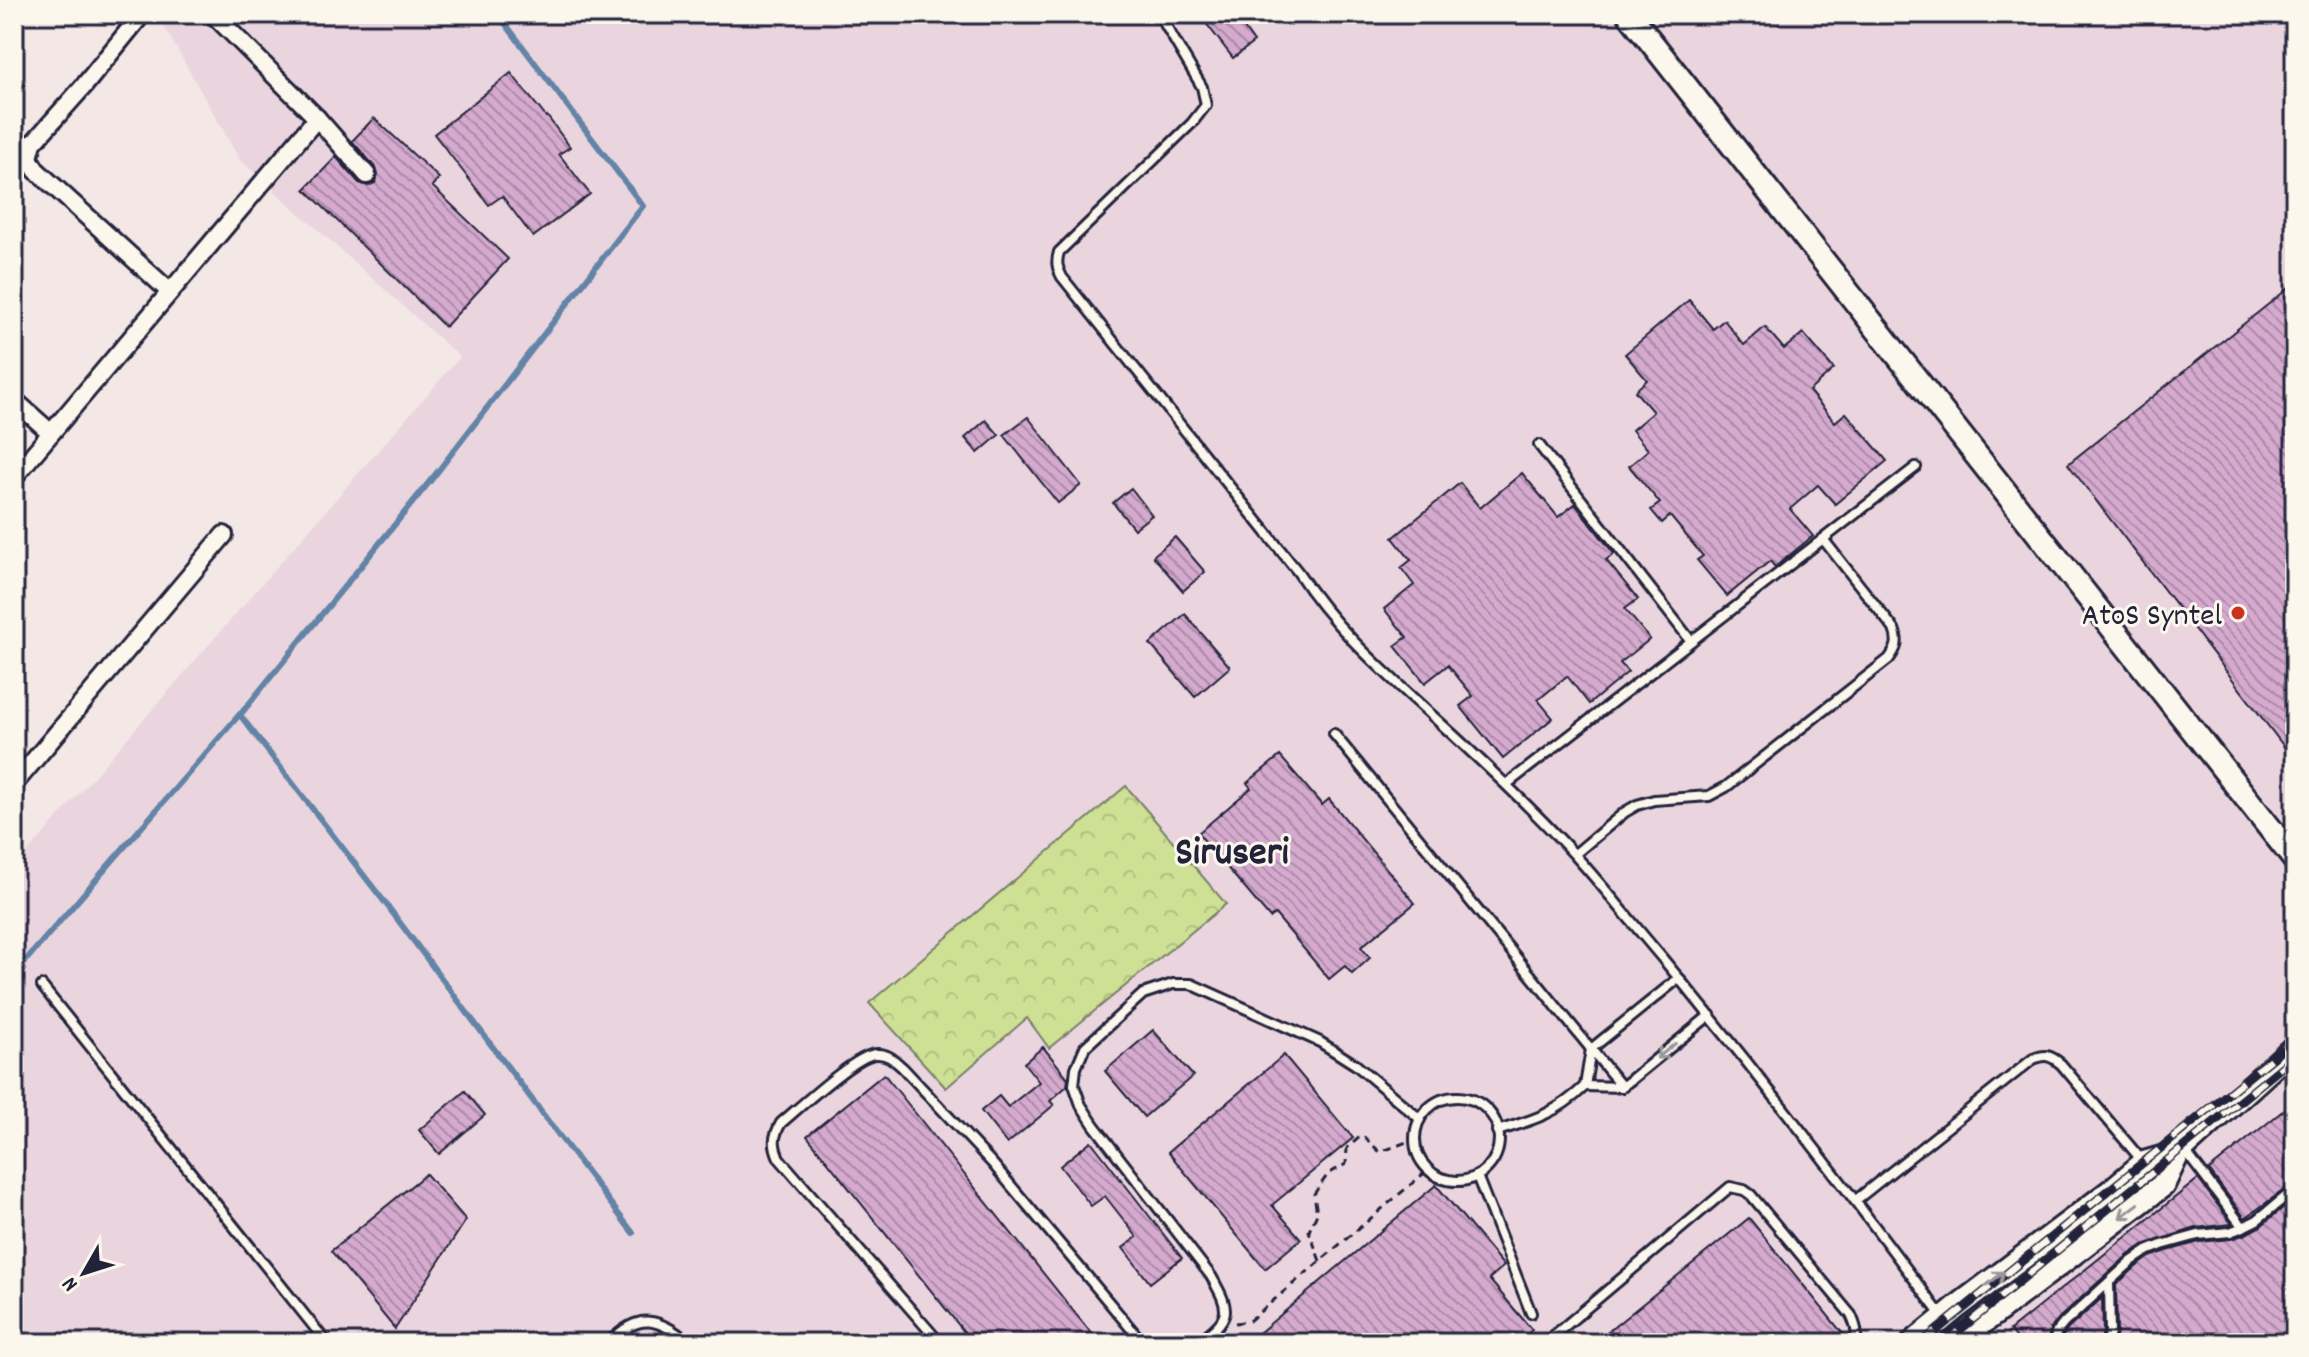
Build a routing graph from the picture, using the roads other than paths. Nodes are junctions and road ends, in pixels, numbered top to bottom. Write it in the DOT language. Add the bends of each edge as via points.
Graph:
graph roads {
  1 [pos="142,14"];
  2 [pos="213,14"];
  3 [pos="1159,14"];
  4 [pos="1629,14"];
  5 [pos="317,118"];
  6 [pos="367,175"];
  7 [pos="169,291"];
  8 [pos="14,400"];
  9 [pos="51,433"];
  10 [pos="1539,445"];
  11 [pos="1916,467"];
  12 [pos="14,477"];
  13 [pos="224,535"];
  14 [pos="1823,539"];
  15 [pos="1691,641"];
  16 [pos="1334,734"];
  17 [pos="14,784"];
  18 [pos="1507,784"];
  19 [pos="1575,854"];
  20 [pos="2295,860"];
  21 [pos="1679,978"];
  22 [pos="42,986"];
  23 [pos="1710,1015"];
  24 [pos="2295,1047"];
  25 [pos="1591,1049"];
  26 [pos="1585,1086"];
  27 [pos="1622,1087"];
  28 [pos="1420,1119"];
  29 [pos="1497,1131"];
  30 [pos="2181,1151"];
  31 [pos="2144,1163"];
  32 [pos="1477,1176"];
  33 [pos="2295,1189"];
  34 [pos="1856,1200"];
  35 [pos="2243,1227"];
  36 [pos="2109,1283"];
  37 [pos="1531,1313"];
  38 [pos="1945,1317"];
  39 [pos="1970,1339"];
  40 [pos="327,1343"];
  41 [pos="609,1343"];
  42 [pos="690,1343"];
  43 [pos="940,1343"];
  44 [pos="1143,1343"];
  45 [pos="1197,1343"];
  46 [pos="1545,1343"];
  47 [pos="1854,1343"];
  48 [pos="1913,1343"];
  49 [pos="2055,1343"];
  50 [pos="2107,1343"];
  1 -- 7 [label="street" via="33,143 29,158"];
  2 -- 5 [label="street"];
  3 -- 18 [label="lane" via="1202,87 1206,105 1059,252 1057,268 1318,603 1370,659"];
  4 -- 20 [label="street"];
  5 -- 6 [label="street"];
  5 -- 7 [label="street"];
  7 -- 9 [label="street"];
  8 -- 9 [label="street"];
  9 -- 12 [label="street"];
  10 -- 15 [label="lane"];
  11 -- 14 [label="lane"];
  13 -- 17 [label="street"];
  14 -- 15 [label="lane"];
  14 -- 19 [label="lane" via="1894,629 1897,646 1889,659 1726,787 1709,796 1637,805"];
  15 -- 18 [label="lane"];
  16 -- 25 [label="lane"];
  18 -- 19 [label="lane"];
  19 -- 21 [label="lane"];
  21 -- 23 [label="lane"];
  21 -- 25 [label="lane"];
  22 -- 40 [label="lane"];
  23 -- 27 [label="lane, one-way"];
  23 -- 34 [label="lane"];
  24 -- 30 [label="street"];
  25 -- 26 [label="lane"];
  25 -- 27 [label="lane"];
  26 -- 27 [label="lane"];
  26 -- 29 [label="lane" via="1551,1113"];
  28 -- 29 [label="lane" via="1439,1100 1466,1098 1489,1113"];
  28 -- 32 [label="lane" via="1415,1139 1419,1159 1428,1170 1454,1181"];
  28 -- 45 [label="lane" via="1320,1042 1191,984 1143,994 1085,1047 1074,1085 1081,1105 1222,1296 1226,1311 1221,1325"];
  29 -- 32 [label="lane" via="1497,1153"];
  30 -- 31 [label="street"];
  30 -- 35 [label="lane"];
  30 -- 39 [label="street, one-way" via="2163,1185"];
  31 -- 34 [label="lane" via="2061,1064 2044,1055"];
  38 -- 31 [label="street, one-way"];
  32 -- 37 [label="lane"];
  33 -- 35 [label="lane"];
  34 -- 38 [label="lane"];
  35 -- 36 [label="lane" via="2162,1245 2132,1261"];
  36 -- 49 [label="lane" via="2064,1323"];
  36 -- 50 [label="lane"];
  38 -- 39 [label="street"];
  38 -- 48 [label="street"];
  41 -- 42 [label="lane" via="632,1325 650,1321 668,1326"];
  43 -- 44 [label="lane" via="779,1158 774,1145 781,1123 874,1053 889,1056 903,1068 972,1142"];
  46 -- 47 [label="lane" via="1730,1187 1751,1195 1851,1315"];
}
